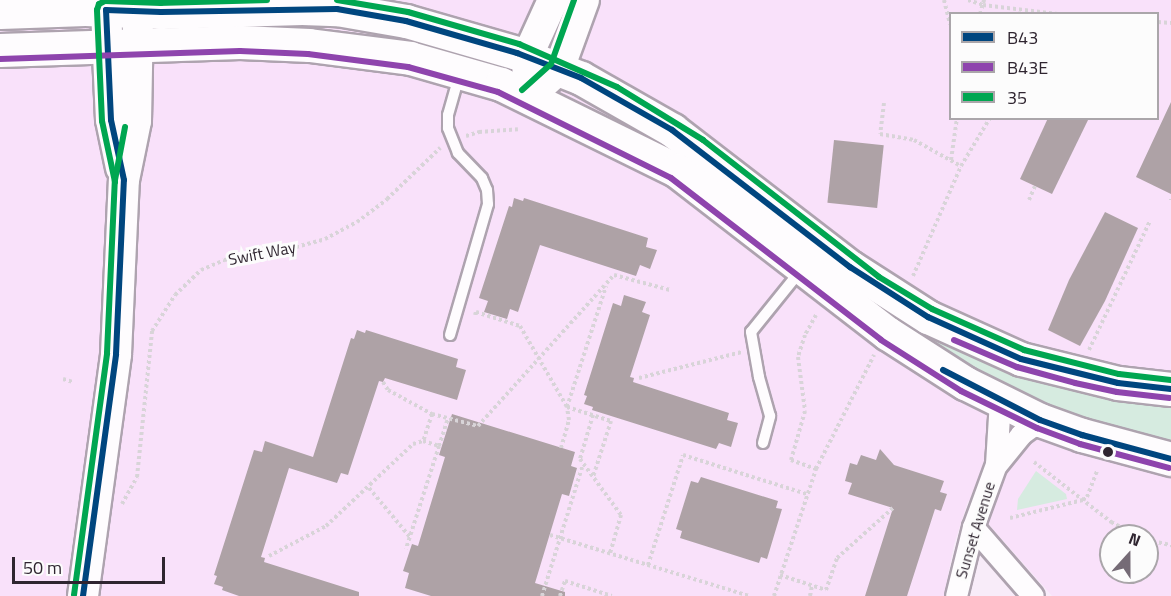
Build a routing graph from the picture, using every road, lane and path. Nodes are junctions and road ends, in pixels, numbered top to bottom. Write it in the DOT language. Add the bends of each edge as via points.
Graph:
graph roads {
  1 [pos="554,0"];
  2 [pos="584,0"];
  3 [pos="944,0"];
  4 [pos="968,0"];
  5 [pos="983,2"];
  6 [pos="106,10"];
  7 [pos="138,11"];
  8 [pos="0,12"];
  9 [pos="1045,12"];
  10 [pos="949,17"];
  11 [pos="139,46"];
  12 [pos="107,47"];
  13 [pos="0,50"];
  14 [pos="527,57"];
  15 [pos="559,69"];
  16 [pos="460,71"];
  17 [pos="528,97"];
  18 [pos="884,103"];
  19 [pos="957,120"];
  20 [pos="989,120"];
  21 [pos="518,129"];
  22 [pos="459,138"];
  23 [pos="444,145"];
  24 [pos="951,160"];
  25 [pos="961,166"];
  26 [pos="124,180"];
  27 [pos="1035,186"];
  28 [pos="1029,200"];
  29 [pos="1150,221"];
  30 [pos="803,267"];
  31 [pos="912,279"];
  32 [pos="607,282"];
  33 [pos="670,290"];
  34 [pos="475,315"];
  35 [pos="816,315"];
  36 [pos="450,335"];
  37 [pos="754,349"];
  38 [pos="874,355"];
  39 [pos="1086,356"];
  40 [pos="539,357"];
  41 [pos="639,378"];
  42 [pos="63,379"];
  43 [pos="73,382"];
  44 [pos="383,382"];
  45 [pos="1171,389"];
  46 [pos="1000,401"];
  47 [pos="567,406"];
  48 [pos="432,414"];
  49 [pos="593,415"];
  50 [pos="448,419"];
  51 [pos="1040,420"];
  52 [pos="423,441"];
  53 [pos="763,443"];
  54 [pos="439,446"];
  55 [pos="561,448"];
  56 [pos="1171,459"];
  57 [pos="1034,462"];
  58 [pos="583,464"];
  59 [pos="996,465"];
  60 [pos="816,469"];
  61 [pos="1097,471"];
  62 [pos="137,477"];
  63 [pos="593,477"];
  64 [pos="369,488"];
  65 [pos="807,494"];
  66 [pos="1083,500"];
  67 [pos="893,508"];
  68 [pos="1010,518"];
  69 [pos="1115,524"];
  70 [pos="973,527"];
  71 [pos="550,535"];
  72 [pos="410,537"];
  73 [pos="560,538"];
  74 [pos="406,549"];
  75 [pos="610,553"];
  76 [pos="269,556"];
  77 [pos="648,565"];
  78 [pos="780,575"];
  79 [pos="812,586"];
  80 [pos="83,596"];
  81 [pos="542,596"];
  82 [pos="560,596"];
  83 [pos="612,596"];
  84 [pos="749,596"];
  85 [pos="774,596"];
  86 [pos="810,596"];
  87 [pos="956,596"];
  88 [pos="1033,596"];
  1 -- 14 [label="main road"];
  2 -- 15 [label="main road"];
  3 -- 10 [label="path"];
  4 -- 5 [label="path"];
  5 -- 9 [label="path"];
  6 -- 7 [label="main road"];
  6 -- 8 [label="main road"];
  6 -- 12 [label="main road"];
  7 -- 11 [label="main road"];
  7 -- 14 [label="main road" via="337,9 406,21"];
  11 -- 12 [label="main road"];
  11 -- 16 [label="main road" via="240,42 309,45 383,53"];
  11 -- 26 [label="main road" via="136,121"];
  12 -- 13 [label="main road"];
  12 -- 26 [label="main road" via="111,120"];
  14 -- 15 [label="main road"];
  14 -- 17 [label="main road"];
  15 -- 17 [label="main road"];
  15 -- 45 [label="main road" via="672,130 850,267 928,317 1021,358 1118,382"];
  16 -- 17 [label="main road"];
  16 -- 36 [label="lane" via="448,129 458,153 482,178 488,204"];
  17 -- 30 [label="main road" via="676,170"];
  18 -- 24 [label="path" via="880,134 914,140"];
  19 -- 24 [label="path"];
  20 -- 25 [label="path"];
  21 -- 22 [label="path"];
  23 -- 62 [label="path, Swift Way" via="387,199 357,222 325,239 224,260 188,280 152,331"];
  24 -- 25 [label="path"];
  25 -- 31 [label="path"];
  26 -- 80 [label="main road" via="116,354"];
  27 -- 28 [label="path"];
  29 -- 39 [label="path"];
  30 -- 37 [label="lane" via="751,332"];
  30 -- 46 [label="main road" via="915,353"];
  32 -- 33 [label="path" via="614,275"];
  32 -- 40 [label="path"];
  32 -- 47 [label="path"];
  34 -- 40 [label="path" via="476,312 520,326"];
  35 -- 60 [label="path" via="804,335 798,357 805,411 791,460"];
  37 -- 41 [label="path"];
  37 -- 53 [label="lane" via="770,416"];
  38 -- 60 [label="path"];
  40 -- 47 [label="path"];
  40 -- 50 [label="path" via="478,426"];
  42 -- 43 [label="path"];
  44 -- 48 [label="path" via="388,390"];
  46 -- 51 [label="main road"];
  46 -- 59 [label="street, Sunset Avenue"];
  47 -- 49 [label="path"];
  47 -- 55 [label="path" via="569,420"];
  48 -- 50 [label="path"];
  48 -- 52 [label="path"];
  49 -- 58 [label="path" via="580,459"];
  49 -- 63 [label="path" via="611,421"];
  50 -- 54 [label="path"];
  51 -- 56 [label="main road"];
  51 -- 59 [label="street, Sunset Avenue" via="1021,434"];
  52 -- 54 [label="path"];
  52 -- 64 [label="path" via="413,444"];
  54 -- 72 [label="path"];
  57 -- 66 [label="path"];
  58 -- 63 [label="path"];
  58 -- 73 [label="path"];
  59 -- 70 [label="street, Sunset Avenue"];
  60 -- 65 [label="path"];
  61 -- 66 [label="path"];
  63 -- 75 [label="path" via="621,515"];
  64 -- 72 [label="path"];
  64 -- 76 [label="path" via="326,526"];
  65 -- 77 [label="path" via="683,455"];
  65 -- 78 [label="path"];
  66 -- 68 [label="path"];
  66 -- 69 [label="path"];
  67 -- 79 [label="path" via="837,558 826,590"];
  70 -- 87 [label="street, Sunset Avenue"];
  70 -- 88 [label="street"];
  71 -- 73 [label="path"];
  72 -- 74 [label="path"];
  73 -- 75 [label="path"];
  73 -- 81 [label="path"];
  75 -- 77 [label="path"];
  77 -- 84 [label="path"];
  78 -- 79 [label="path"];
  78 -- 85 [label="path"];
  79 -- 86 [label="path"];
  82 -- 83 [label="path" via="565,581"];
}
